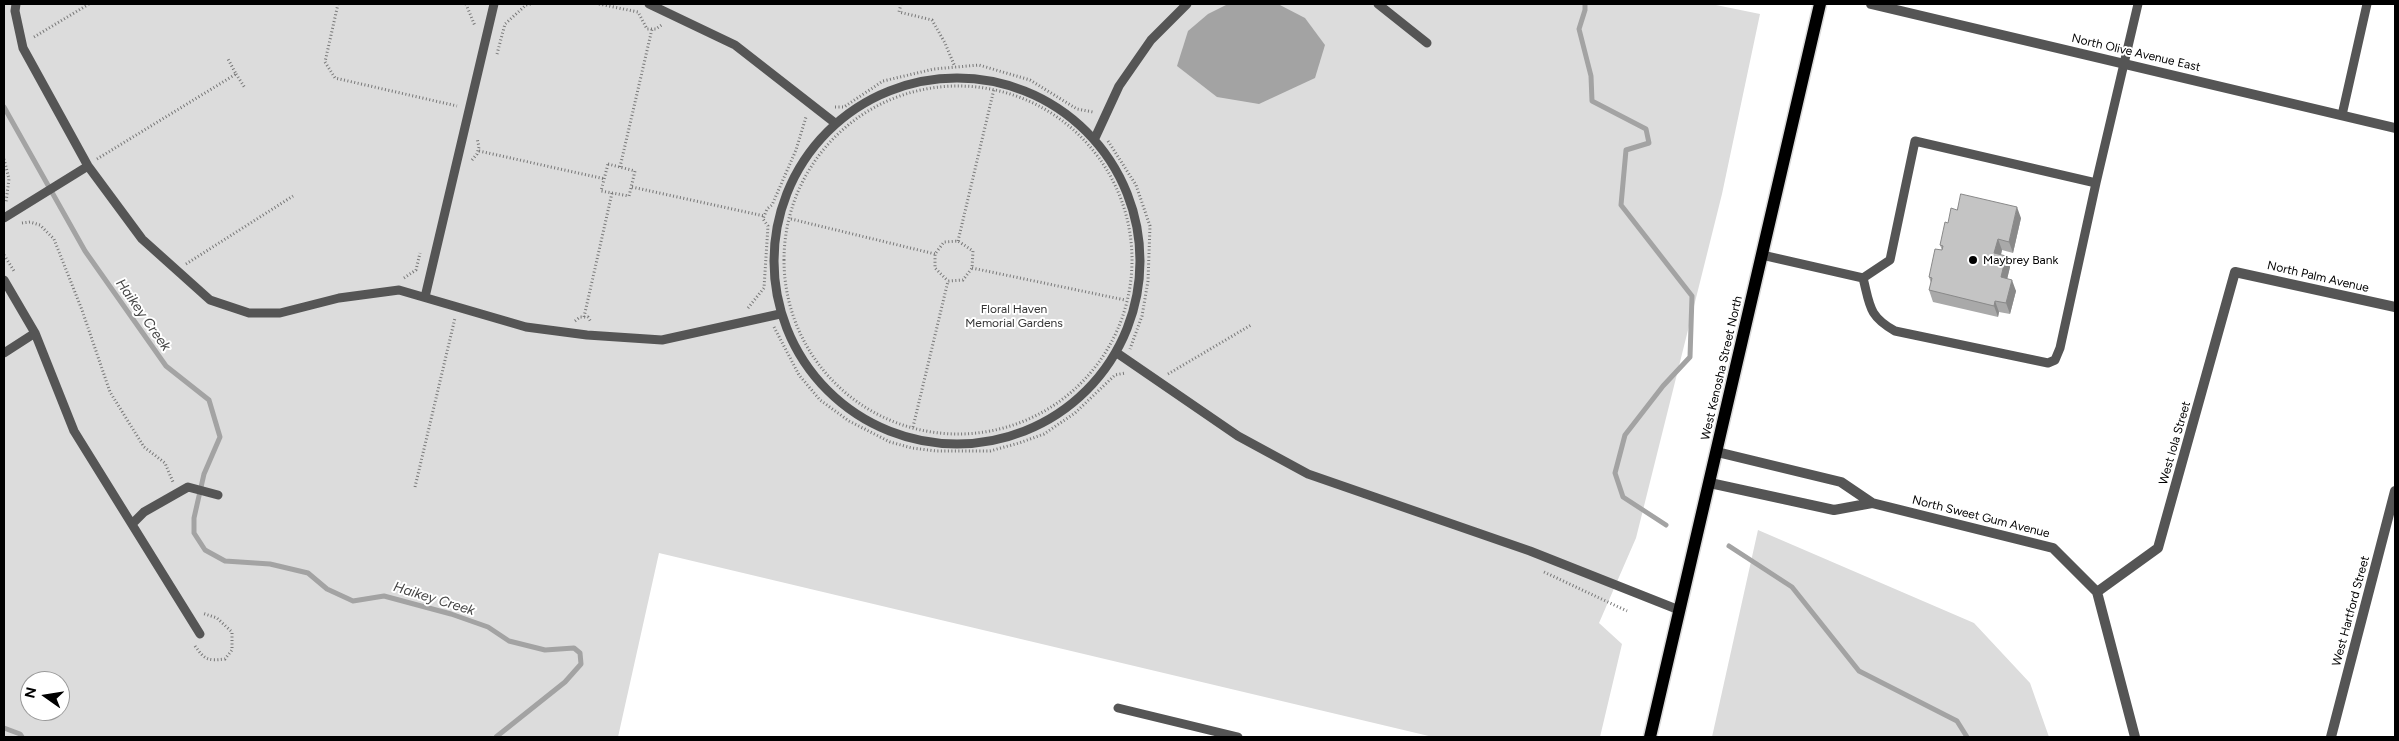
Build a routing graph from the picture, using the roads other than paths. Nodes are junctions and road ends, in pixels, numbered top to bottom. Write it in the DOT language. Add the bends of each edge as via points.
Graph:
graph roads {
  1 [pos="16,4"];
  2 [pos="494,4"];
  3 [pos="649,4"];
  4 [pos="1187,4"];
  5 [pos="1378,4"];
  6 [pos="1820,4"];
  7 [pos="1871,4"];
  8 [pos="2138,4"];
  9 [pos="2367,4"];
  10 [pos="1428,43"];
  11 [pos="2124,63"];
  12 [pos="2342,115"];
  13 [pos="835,123"];
  14 [pos="2395,128"];
  15 [pos="1095,138"];
  16 [pos="88,166"];
  17 [pos="2096,183"];
  18 [pos="4,218"];
  19 [pos="1762,255"];
  20 [pos="2235,272"];
  21 [pos="1863,278"];
  22 [pos="4,280"];
  23 [pos="425,296"];
  24 [pos="2395,308"];
  25 [pos="780,314"];
  26 [pos="35,333"];
  27 [pos="4,353"];
  28 [pos="1117,353"];
  29 [pos="1717,452"];
  30 [pos="1710,483"];
  31 [pos="2395,491"];
  32 [pos="215,495"];
  33 [pos="1872,503"];
  34 [pos="132,524"];
  35 [pos="2098,592"];
  36 [pos="1679,610"];
  37 [pos="200,634"];
  38 [pos="1118,708"];
  39 [pos="1238,737"];
  40 [pos="1650,737"];
  41 [pos="2135,737"];
  42 [pos="2331,737"];
  1 -- 16 [label="lane" via="23,48"];
  2 -- 23 [label="lane"];
  3 -- 13 [label="lane" via="735,45"];
  4 -- 15 [label="lane" via="1151,40 1119,86"];
  5 -- 10 [label="lane"];
  6 -- 19 [label="main road, West Kenosha Street North"];
  7 -- 11 [label="street, North Olive Avenue East"];
  8 -- 11 [label="lane"];
  9 -- 12 [label="lane"];
  11 -- 12 [label="street, North Olive Avenue East"];
  11 -- 17 [label="lane"];
  12 -- 14 [label="street, North Olive Avenue East"];
  13 -- 15 [label="lane" via="876,95 913,81 953,76 993,79 1031,91 1066,111"];
  13 -- 25 [label="lane" via="804,158 781,209 774,264"];
  15 -- 28 [label="lane" via="1126,186 1141,242 1138,299"];
  16 -- 18 [label="lane"];
  16 -- 23 [label="lane" via="142,239 210,300 249,313 280,313 339,298 399,290"];
  17 -- 21 [label="lane" via="1915,141 1890,260"];
  17 -- 21 [label="lane" via="2060,348 2055,360 2048,363 1895,330 1872,313"];
  19 -- 21 [label="lane"];
  19 -- 29 [label="main road, West Kenosha Street North"];
  20 -- 24 [label="street, North Palm Avenue"];
  20 -- 35 [label="street, West Iola Street" via="2158,548"];
  22 -- 26 [label="lane"];
  23 -- 25 [label="lane" via="526,327 662,340"];
  25 -- 28 [label="lane" via="803,362 834,398 872,424 916,441 962,445 1008,438 1051,420 1088,391"];
  26 -- 27 [label="lane"];
  26 -- 34 [label="lane" via="74,431"];
  28 -- 36 [label="lane" via="1238,436 1308,474 1530,551"];
  29 -- 30 [label="main road, West Kenosha Street North"];
  29 -- 33 [label="street, North Sweet Gum Avenue" via="1841,482"];
  30 -- 33 [label="street, North Sweet Gum Avenue" via="1834,510"];
  30 -- 36 [label="main road, West Kenosha Street North"];
  31 -- 42 [label="street, West Hartford Street"];
  32 -- 34 [label="lane" via="188,487 144,512"];
  33 -- 35 [label="street, North Sweet Gum Avenue" via="2053,548"];
  34 -- 37 [label="lane"];
  35 -- 41 [label="street"];
  36 -- 40 [label="main road, West Kenosha Street North"];
  38 -- 39 [label="lane"];
}
